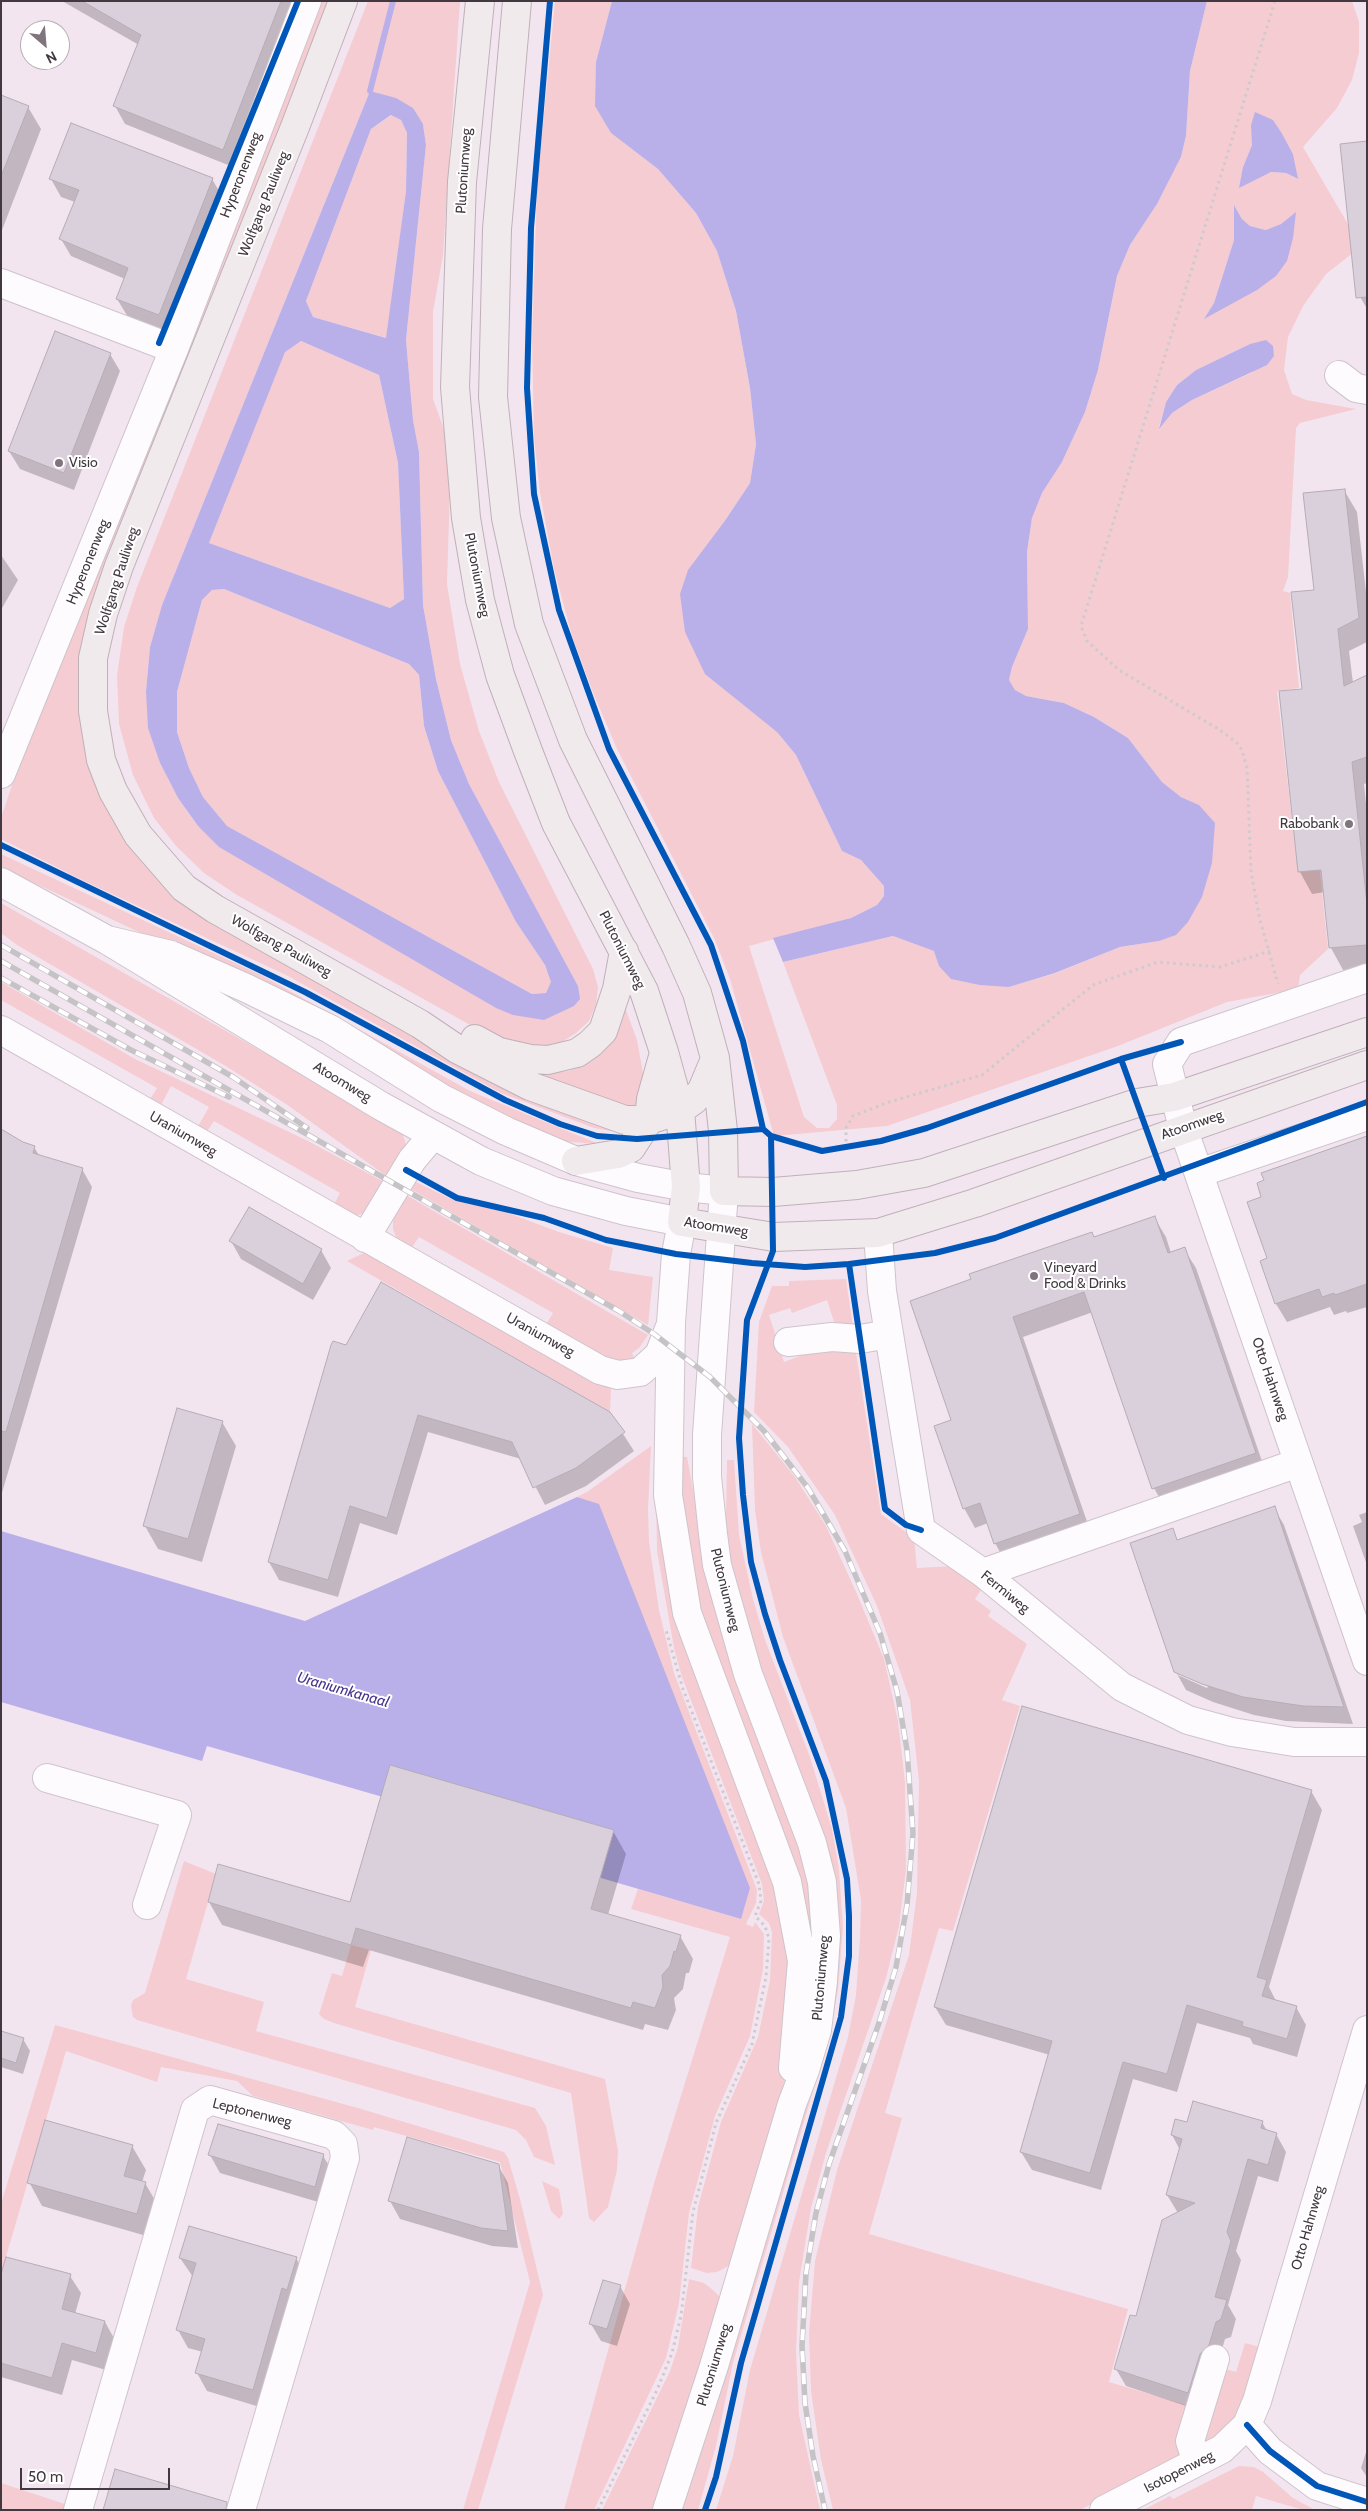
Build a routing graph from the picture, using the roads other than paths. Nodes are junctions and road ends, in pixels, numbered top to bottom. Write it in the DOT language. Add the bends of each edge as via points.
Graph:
graph roads {
  1 [pos="307,1"];
  2 [pos="343,1"];
  3 [pos="355,1"];
  4 [pos="480,1"];
  5 [pos="517,1"];
  6 [pos="1,283"];
  7 [pos="174,349"];
  8 [pos="1339,375"];
  9 [pos="1367,390"];
  10 [pos="1,774"];
  11 [pos="1,882"];
  12 [pos="107,940"];
  13 [pos="624,951"];
  14 [pos="1367,978"];
  15 [pos="1,1030"];
  16 [pos="1367,1032"];
  17 [pos="664,1052"];
  18 [pos="715,1058"];
  19 [pos="1367,1065"];
  20 [pos="1174,1097"];
  21 [pos="680,1110"];
  22 [pos="1367,1116"];
  23 [pos="649,1120"];
  24 [pos="1184,1128"];
  25 [pos="433,1135"];
  26 [pos="576,1161"];
  27 [pos="1199,1173"];
  28 [pos="686,1187"];
  29 [pos="724,1190"];
  30 [pos="682,1222"];
  31 [pos="723,1228"];
  32 [pos="878,1233"];
  33 [pos="365,1238"];
  34 [pos="671,1324"];
  35 [pos="889,1334"];
  36 [pos="788,1342"];
  37 [pos="1298,1463"];
  38 [pos="983,1573"];
  39 [pos="1367,1661"];
  40 [pos="1367,1742"];
  41 [pos="47,1778"];
  42 [pos="147,1905"];
  43 [pos="1367,2030"];
  44 [pos="792,2104"];
  45 [pos="1215,2359"];
  46 [pos="1247,2425"];
  47 [pos="1197,2462"];
  48 [pos="1367,2502"];
  49 [pos="78,2510"];
  50 [pos="241,2510"];
  51 [pos="667,2510"];
  52 [pos="1104,2510"];
  1 -- 7 [label="street, Hyperonenweg"];
  2 -- 23 [label="main road, Wolfgang Pauliweg" via="119,566 103,614 93,667 93,712 101,760 112,791 138,835 184,888 215,909 457,1048 530,1086 625,1120"];
  3 -- 13 [label="main road, Wolfgang Pauliweg" via="123,594 106,679 112,744 127,788 147,825 175,859 238,907 499,1052 548,1060 577,1052 590,1044 603,1031 609,1017"];
  4 -- 13 [label="main road, Plutoniumweg" via="462,182 456,378 466,518 480,600 500,675 528,752 556,823"];
  5 -- 18 [label="main road, Plutoniumweg" via="497,229 495,298 494,397 506,518 529,624 572,740 676,946 697,993"];
  6 -- 7 [label="street"];
  7 -- 10 [label="street, Hyperonenweg"];
  8 -- 9 [label="street" via="1356,388"];
  11 -- 12 [label="street, Atoomweg"];
  12 -- 25 [label="street, Atoomweg"];
  12 -- 26 [label="street, Atoomweg" via="171,955 246,988 330,1028 441,1098"];
  13 -- 17 [label="main road, Plutoniumweg" via="644,991"];
  14 -- 20 [label="street" via="1181,1042 1167,1064"];
  15 -- 33 [label="street, Uraniumweg"];
  16 -- 20 [label="main road, Atoomweg"];
  17 -- 21 [label="main road, Plutoniumweg"];
  17 -- 23 [label="main road" via="651,1099"];
  18 -- 21 [label="main road" via="702,1090"];
  18 -- 29 [label="main road, Plutoniumweg" via="723,1131"];
  19 -- 24 [label="main road, Atoomweg"];
  20 -- 24 [label="street, Otto Hahnweg"];
  20 -- 29 [label="main road, Atoomweg" via="1137,1103 924,1173 857,1185 773,1192"];
  21 -- 23 [label="main road, Wolfgang Pauliweg"];
  21 -- 28 [label="main road, Plutoniumweg"];
  22 -- 27 [label="street"];
  23 -- 26 [label="main road" via="631,1148 618,1154"];
  24 -- 27 [label="street, Otto Hahnweg"];
  24 -- 32 [label="main road, Atoomweg"];
  25 -- 30 [label="street, Atoomweg" via="481,1161 553,1191"];
  25 -- 33 [label="street" via="412,1160"];
  26 -- 28 [label="street, Atoomweg"];
  27 -- 37 [label="street, Otto Hahnweg"];
  28 -- 29 [label="street, Atoomweg"];
  28 -- 30 [label="main road, Plutoniumweg"];
  29 -- 31 [label="street, Plutoniumweg"];
  30 -- 31 [label="main road, Atoomweg"];
  30 -- 34 [label="street, Plutoniumweg" via="676,1254"];
  31 -- 32 [label="main road, Atoomweg" via="774,1237"];
  31 -- 44 [label="street, Plutoniumweg" via="718,1260 707,1435 708,1490 717,1565 748,1674 796,1796 822,1882 826,1936 823,1982 816,2030"];
  32 -- 35 [label="street, Fermiweg"];
  33 -- 34 [label="street, Uraniumweg" via="600,1370 627,1375 640,1372 659,1355"];
  34 -- 44 [label="street, Plutoniumweg" via="668,1496 687,1613 787,1882 802,1961"];
  35 -- 36 [label="street" via="860,1339 832,1337"];
  35 -- 38 [label="street, Fermiweg" via="921,1530"];
  37 -- 38 [label="street"];
  37 -- 39 [label="street, Otto Hahnweg"];
  38 -- 40 [label="street, Fermiweg" via="1122,1687 1188,1720 1232,1732 1294,1742"];
  41 -- 42 [label="street" via="177,1815"];
  43 -- 46 [label="street, Otto Hahnweg" via="1260,2392"];
  44 -- 51 [label="street, Plutoniumweg" via="714,2366"];
  45 -- 47 [label="street" via="1190,2441"];
  46 -- 47 [label="street, Isotopenweg" via="1222,2449"];
  46 -- 48 [label="street" via="1270,2451 1317,2486"];
  47 -- 52 [label="street, Isotopenweg"];
  49 -- 50 [label="street, Leptonenweg" via="195,2110 210,2100 334,2135 343,2144 345,2158"];
}
